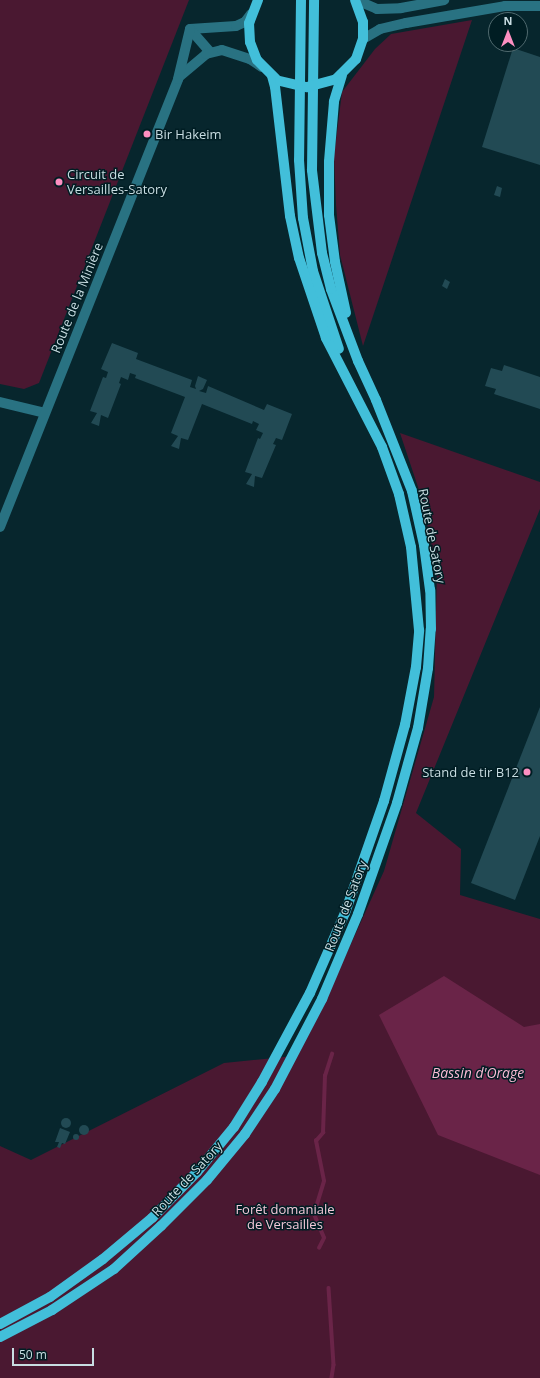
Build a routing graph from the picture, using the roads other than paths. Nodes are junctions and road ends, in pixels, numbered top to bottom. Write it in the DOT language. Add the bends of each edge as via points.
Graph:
graph roads {
  1 [pos="258,0"];
  2 [pos="301,0"];
  3 [pos="314,0"];
  4 [pos="355,0"];
  5 [pos="444,0"];
  6 [pos="540,6"];
  7 [pos="251,14"];
  8 [pos="190,29"];
  9 [pos="363,39"];
  10 [pos="210,52"];
  11 [pos="262,67"];
  12 [pos="178,78"];
  13 [pos="276,78"];
  14 [pos="338,78"];
  15 [pos="358,361"];
  16 [pos="352,384"];
  17 [pos="0,402"];
  18 [pos="45,413"];
  19 [pos="0,527"];
  20 [pos="0,1324"];
  21 [pos="0,1337"];
  1 -- 7 [label="main road"];
  2 -- 16 [label="main road" via="299,160 303,218 313,271"];
  3 -- 15 [label="main road" via="314,205 331,289"];
  4 -- 5 [label="street" via="377,9 401,8"];
  4 -- 9 [label="main road" via="362,18"];
  6 -- 9 [label="street" via="505,6 406,23 380,29"];
  7 -- 8 [label="street" via="245,22 236,26"];
  7 -- 11 [label="main road" via="250,42"];
  8 -- 10 [label="street"];
  8 -- 12 [label="street"];
  9 -- 14 [label="main road" via="356,59"];
  10 -- 11 [label="street" via="222,50 235,53"];
  10 -- 12 [label="street" via="193,62"];
  11 -- 13 [label="main road"];
  12 -- 18 [label="street, Route de la Minière"];
  13 -- 14 [label="main road, bridge" via="307,87"];
  13 -- 16 [label="main road" via="290,216 299,258 326,338"];
  14 -- 15 [label="main road" via="331,131 330,215 339,289"];
  15 -- 21 [label="main road, Route de Satory" via="412,491 427,567 431,629 428,668 418,728 398,803 358,914 322,999 275,1089 245,1134 207,1180 162,1226 114,1269 52,1310"];
  16 -- 20 [label="main road, Route de Satory" via="382,446 399,494 411,547 419,630 416,667 405,725 384,801 345,913 310,993 262,1082 234,1127 197,1172 152,1218 103,1259 50,1297"];
  17 -- 18 [label="street"];
  18 -- 19 [label="street, Route de la Minière"];
}
